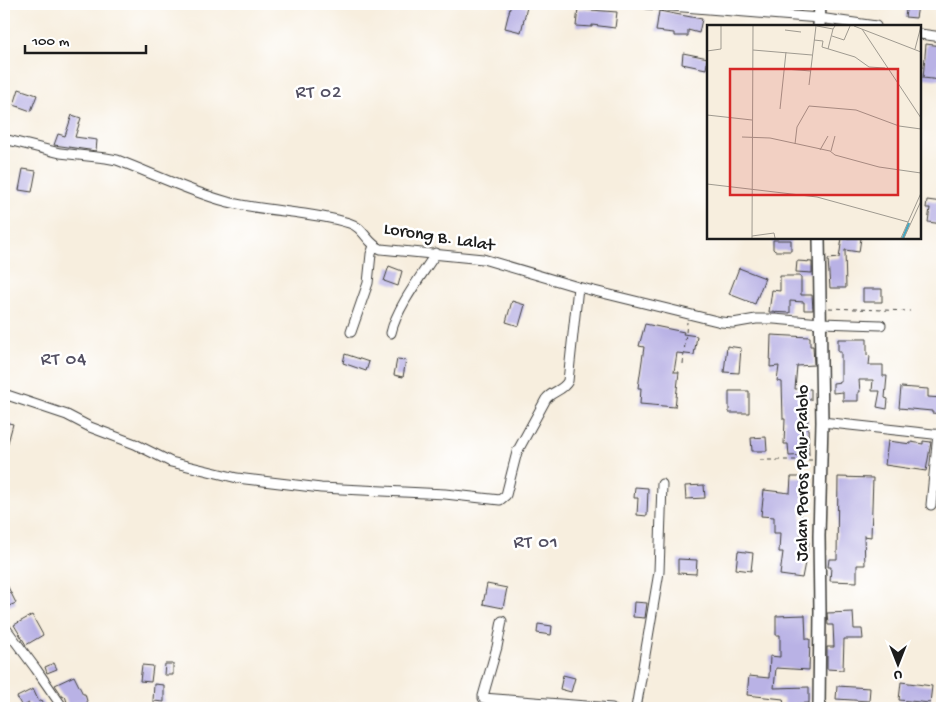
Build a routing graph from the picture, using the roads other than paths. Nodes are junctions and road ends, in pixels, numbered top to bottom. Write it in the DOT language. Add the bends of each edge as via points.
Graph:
graph roads {
  1 [pos="646,4"];
  2 [pos="820,4"];
  3 [pos="819,22"];
  4 [pos="862,25"];
  5 [pos="921,35"];
  6 [pos="942,37"];
  7 [pos="4,140"];
  8 [pos="819,239"];
  9 [pos="374,246"];
  10 [pos="436,253"];
  11 [pos="578,287"];
  12 [pos="821,323"];
  13 [pos="881,324"];
  14 [pos="351,332"];
  15 [pos="391,333"];
  16 [pos="4,394"];
  17 [pos="822,422"];
  18 [pos="940,435"];
  19 [pos="662,484"];
  20 [pos="931,505"];
  21 [pos="502,621"];
  22 [pos="4,626"];
  23 [pos="483,698"];
  24 [pos="62,708"];
  25 [pos="494,708"];
  26 [pos="612,708"];
  27 [pos="636,708"];
  28 [pos="819,708"];
  1 -- 3 [label="street"];
  2 -- 3 [label="main road"];
  3 -- 4 [label="street"];
  5 -- 6 [label="street"];
  7 -- 9 [label="street, Lorong B. Lalat" via="60,153 117,160 228,202 351,223"];
  8 -- 12 [label="main road, Jalan Poros Palu-Palolo"];
  9 -- 10 [label="street, Lorong B. Lalat"];
  9 -- 14 [label="street" via="368,283"];
  10 -- 11 [label="street, Lorong B. Lalat" via="483,259"];
  10 -- 15 [label="street" via="402,307"];
  11 -- 12 [label="street, Lorong B. Lalat" via="727,322 774,319"];
  11 -- 16 [label="street" via="568,381 546,400 517,452 506,495 500,500 322,488 237,478 171,462 67,415"];
  12 -- 13 [label="street, Lorong B. Lalat"];
  12 -- 17 [label="main road, Jalan Poros Palu-Palolo"];
  17 -- 18 [label="street"];
  17 -- 28 [label="main road, Jalan Poros Palu-Palolo"];
  18 -- 20 [label="street"];
  19 -- 27 [label="street" via="659,572"];
  21 -- 23 [label="street"];
  22 -- 24 [label="street"];
  23 -- 25 [label="street"];
  23 -- 26 [label="street"];
}
